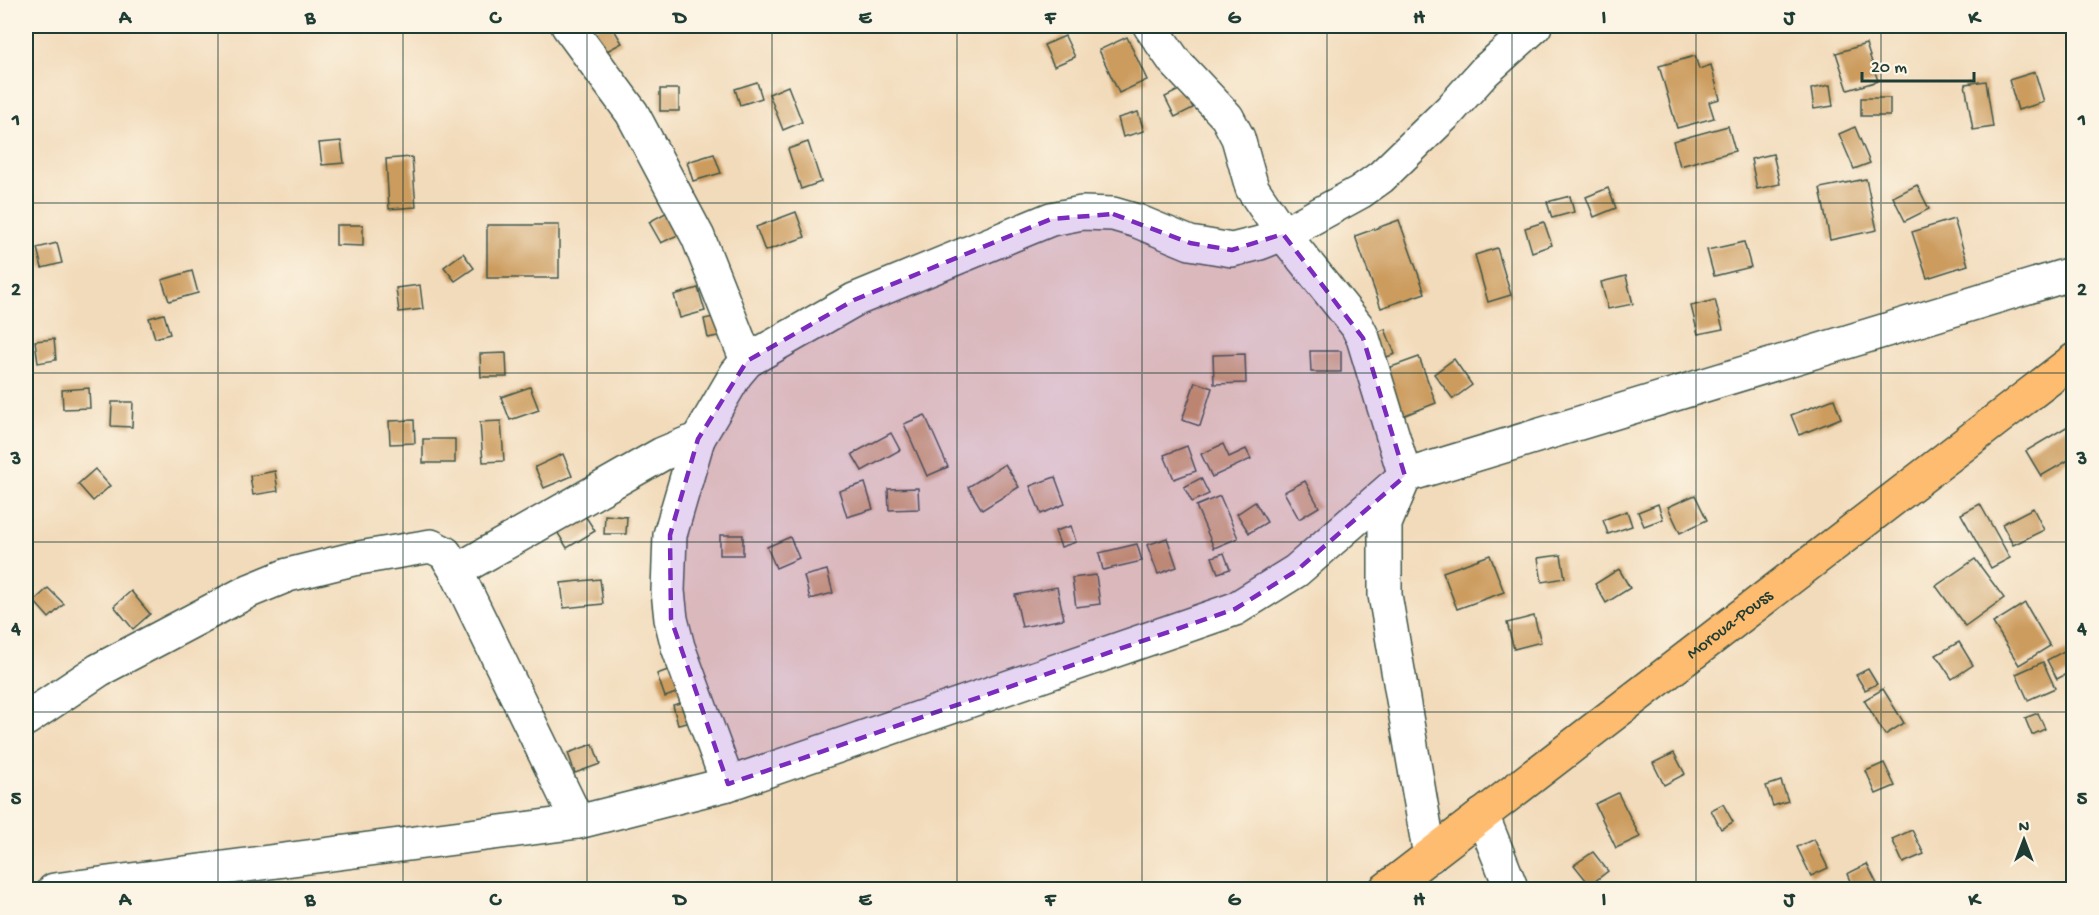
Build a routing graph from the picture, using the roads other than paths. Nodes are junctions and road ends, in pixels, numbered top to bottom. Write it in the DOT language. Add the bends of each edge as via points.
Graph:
graph roads {
  1 [pos="568,26"];
  2 [pos="1150,26"];
  3 [pos="1535,26"];
  4 [pos="1283,234"];
  5 [pos="2073,273"];
  6 [pos="2073,360"];
  7 [pos="747,361"];
  8 [pos="698,439"];
  9 [pos="1405,476"];
  10 [pos="456,572"];
  11 [pos="26,719"];
  12 [pos="728,784"];
  13 [pos="1482,815"];
  14 [pos="578,822"];
  15 [pos="1430,856"];
  16 [pos="54,890"];
  17 [pos="1385,890"];
  18 [pos="1512,890"];
  1 -- 7 [label="street" via="632,113 698,237"];
  2 -- 4 [label="street" via="1175,62 1227,117 1238,138 1252,188"];
  3 -- 4 [label="street" via="1381,177"];
  4 -- 7 [label="street" via="1232,250 1190,243 1113,214 1082,213 1050,219 854,300"];
  4 -- 9 [label="street" via="1363,338"];
  5 -- 9 [label="street"];
  6 -- 13 [label="main road, Moroua-Pouss"];
  7 -- 8 [label="street"];
  8 -- 10 [label="street" via="662,454"];
  8 -- 12 [label="street" via="670,535 668,591 678,647"];
  9 -- 12 [label="street" via="1296,571 1235,609"];
  9 -- 15 [label="street" via="1385,524 1385,594"];
  10 -- 11 [label="street" via="445,553 431,546 288,575 249,591 99,670"];
  10 -- 14 [label="street"];
  12 -- 14 [label="street"];
  13 -- 15 [label="main road, Moroua-Pouss"];
  13 -- 18 [label="street"];
  14 -- 16 [label="street"];
  15 -- 17 [label="main road, Moroua-Pouss"];
}
